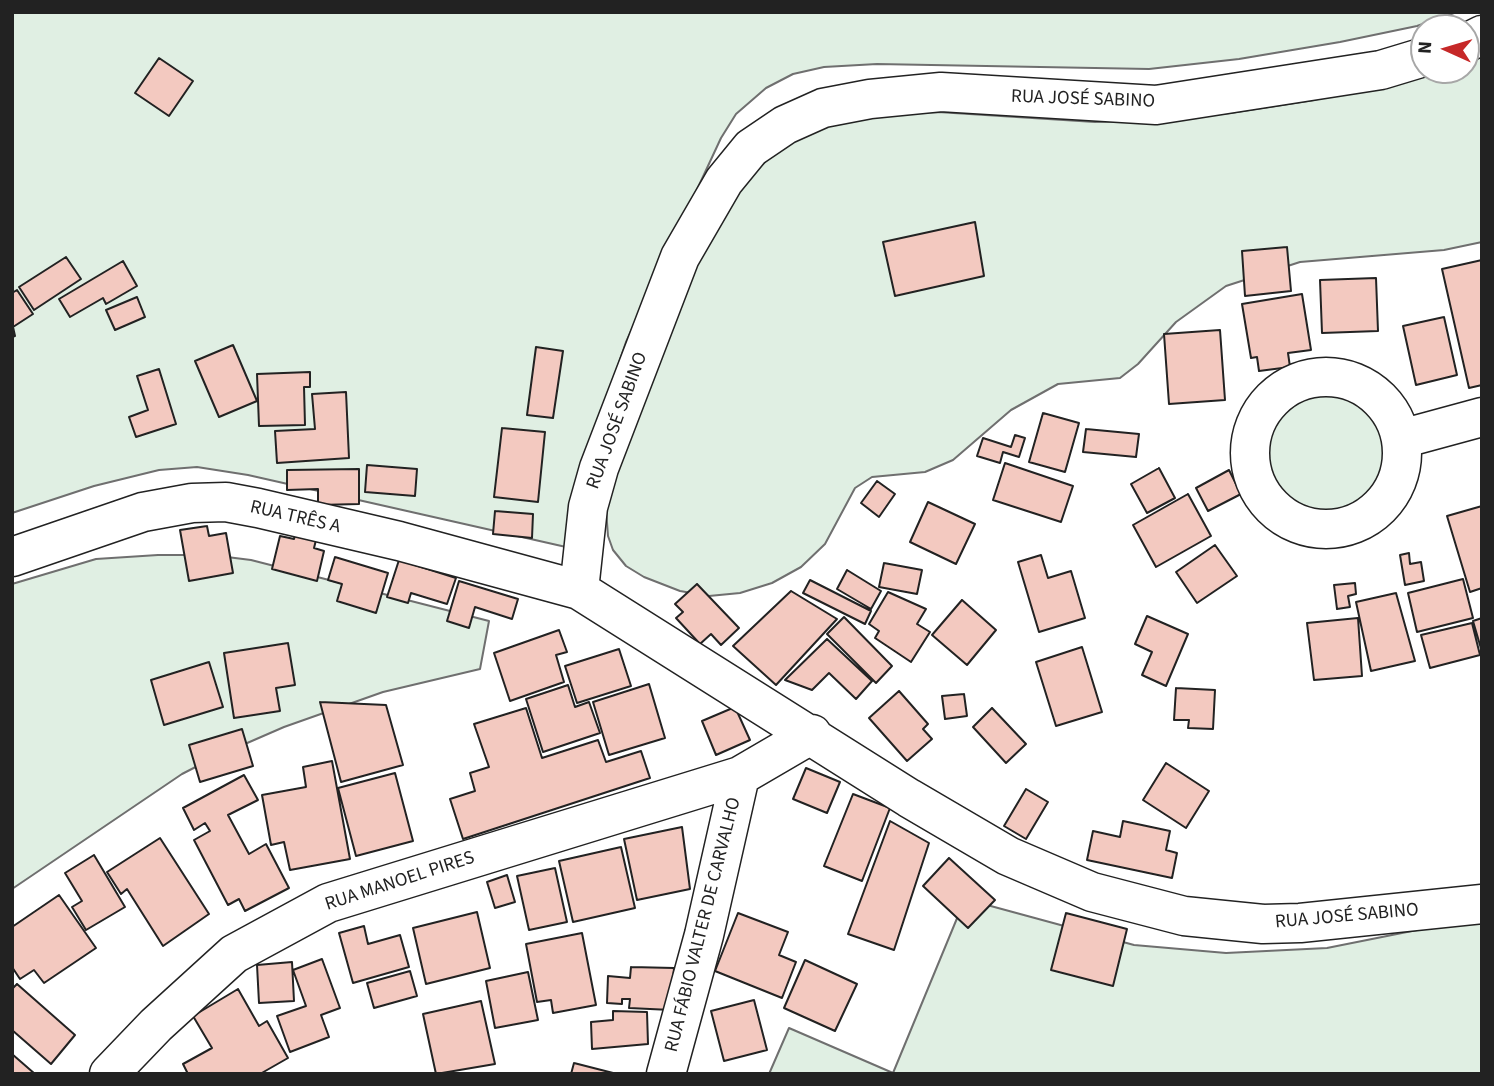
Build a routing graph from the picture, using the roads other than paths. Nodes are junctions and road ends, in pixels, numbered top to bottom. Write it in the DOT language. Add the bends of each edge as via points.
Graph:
graph roads {
  1 [pos="1410,61"];
  2 [pos="1482,417"];
  3 [pos="1401,439"];
  4 [pos="12,556"];
  5 [pos="579,590"];
  6 [pos="812,734"];
  7 [pos="740,776"];
  8 [pos="1482,904"];
  9 [pos="109,1074"];
  10 [pos="666,1074"];
  1 -- 5 [label="street, RUA JOSÉ SABINO" via="1381,70 1156,105 941,92 823,108 785,125 751,148 724,181 680,257 598,468 588,507"];
  2 -- 3 [label="street"];
  4 -- 5 [label="street, RUA TRÊS A" via="143,512 226,502 399,541"];
  5 -- 6 [label="street, RUA JOSÉ SABINO"];
  6 -- 7 [label="street, RUA FÁBIO VALTER DE CARVALHO"];
  6 -- 8 [label="street, RUA JOSÉ SABINO" via="1008,856 1091,892 1152,909 1250,923 1300,923"];
  7 -- 9 [label="street, RUA MANOEL PIRES" via="328,903 234,954"];
  7 -- 10 [label="street, RUA FÁBIO VALTER DE CARVALHO"];
}
